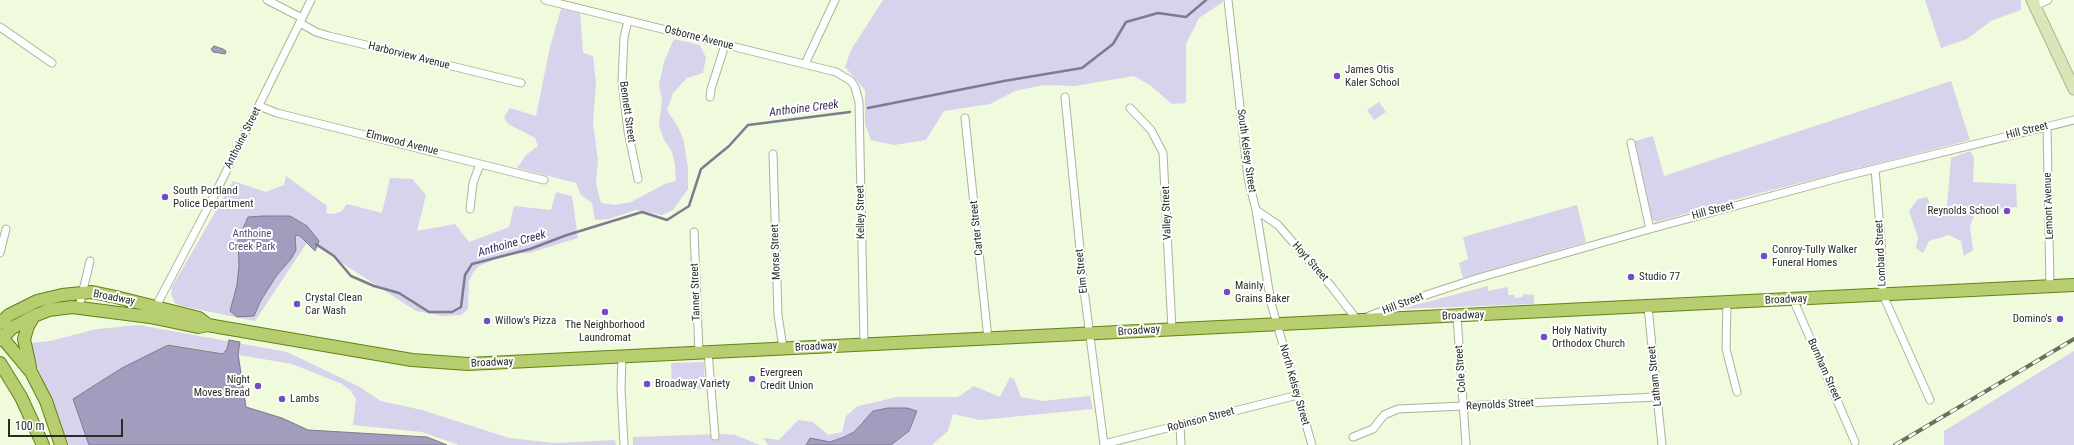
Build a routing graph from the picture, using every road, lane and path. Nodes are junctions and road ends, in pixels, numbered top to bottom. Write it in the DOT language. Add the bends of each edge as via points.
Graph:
graph roads {
  1 [pos="268,0"];
  2 [pos="311,0"];
  3 [pos="545,0"];
  4 [pos="835,0"];
  5 [pos="1228,0"];
  6 [pos="2048,0"];
  7 [pos="2034,3"];
  8 [pos="301,20"];
  9 [pos="628,20"];
  10 [pos="0,27"];
  11 [pos="725,45"];
  12 [pos="52,63"];
  13 [pos="805,64"];
  14 [pos="851,81"];
  15 [pos="521,83"];
  16 [pos="2074,87"];
  17 [pos="710,97"];
  18 [pos="1065,97"];
  19 [pos="259,106"];
  20 [pos="1130,108"];
  21 [pos="965,118"];
  22 [pos="2074,120"];
  23 [pos="2047,126"];
  24 [pos="1631,143"];
  25 [pos="773,154"];
  26 [pos="480,164"];
  27 [pos="1875,168"];
  28 [pos="638,179"];
  29 [pos="544,180"];
  30 [pos="470,209"];
  31 [pos="1256,210"];
  32 [pos="6,229"];
  33 [pos="1650,229"];
  34 [pos="694,232"];
  35 [pos="0,253"];
  36 [pos="90,261"];
  37 [pos="2074,285"];
  38 [pos="2050,287"];
  39 [pos="83,292"];
  40 [pos="1883,295"];
  41 [pos="1793,299"];
  42 [pos="1727,303"];
  43 [pos="79,307"];
  44 [pos="1648,307"];
  45 [pos="153,312"];
  46 [pos="34,316"];
  47 [pos="1457,316"];
  48 [pos="1358,321"];
  49 [pos="0,323"];
  50 [pos="1277,325"];
  51 [pos="1172,330"];
  52 [pos="1091,334"];
  53 [pos="1,337"];
  54 [pos="988,339"];
  55 [pos="864,344"];
  56 [pos="783,348"];
  57 [pos="703,352"];
  58 [pos="622,356"];
  59 [pos="0,363"];
  60 [pos="31,372"];
  61 [pos="1737,392"];
  62 [pos="1298,395"];
  63 [pos="1656,397"];
  64 [pos="1930,400"];
  65 [pos="1464,407"];
  66 [pos="1180,425"];
  67 [pos="715,436"];
  68 [pos="1353,437"];
  69 [pos="1855,442"];
  70 [pos="1104,444"];
  71 [pos="43,445"];
  72 [pos="61,445"];
  73 [pos="624,445"];
  74 [pos="1181,445"];
  75 [pos="1312,445"];
  76 [pos="1466,445"];
  77 [pos="1662,445"];
  1 -- 8 [label="street, Harborview Avenue"];
  2 -- 8 [label="street, Anthoine Street"];
  3 -- 9 [label="street, Osborne Avenue"];
  4 -- 13 [label="street"];
  5 -- 31 [label="street, South Kelsey Street" via="1248,178"];
  6 -- 7 [label="street"];
  7 -- 16 [label="street"];
  8 -- 15 [label="street, Harborview Avenue" via="316,32 329,36"];
  8 -- 19 [label="street, Anthoine Street"];
  9 -- 11 [label="street, Osborne Avenue"];
  9 -- 28 [label="street, Bennett Street" via="624,37 622,81 628,131"];
  10 -- 12 [label="street"];
  11 -- 13 [label="street, Osborne Avenue"];
  11 -- 17 [label="street"];
  13 -- 14 [label="street, Osborne Avenue" via="836,72"];
  14 -- 55 [label="street, Kelley Street" via="859,102"];
  18 -- 52 [label="street, Elm Street" via="1084,290"];
  19 -- 26 [label="street, Elmwood Avenue"];
  19 -- 45 [label="street, Anthoine Street"];
  20 -- 51 [label="street, Valley Street" via="1151,130 1163,153"];
  21 -- 54 [label="street, Carter Street"];
  22 -- 23 [label="street, Hill Street"];
  23 -- 27 [label="street, Hill Street"];
  23 -- 38 [label="street, Lemont Avenue"];
  24 -- 33 [label="street"];
  25 -- 56 [label="street, Morse Street" via="778,315"];
  26 -- 29 [label="street, Elmwood Avenue"];
  26 -- 30 [label="street" via="473,183"];
  27 -- 33 [label="street, Hill Street"];
  27 -- 40 [label="street, Lombard Street"];
  31 -- 48 [label="street, Hoyt Street" via="1283,230 1332,286"];
  31 -- 50 [label="street, South Kelsey Street"];
  32 -- 35 [label="street"];
  33 -- 48 [label="street, Hill Street" via="1475,279"];
  34 -- 57 [label="street, Tanner Street"];
  36 -- 39 [label="street"];
  37 -- 38 [label="main road, Broadway"];
  38 -- 40 [label="main road, Broadway"];
  39 -- 43 [label="street"];
  39 -- 45 [label="main road, Broadway" via="116,297"];
  39 -- 49 [label="main road, Broadway" via="37,301 9,315"];
  40 -- 41 [label="main road, Broadway"];
  40 -- 64 [label="street, Lombard Street"];
  41 -- 42 [label="main road, Broadway"];
  41 -- 69 [label="street, Burnham Street"];
  42 -- 44 [label="main road, Broadway"];
  42 -- 61 [label="street" via="1726,349"];
  43 -- 45 [label="main road, Broadway"];
  43 -- 46 [label="main road, Broadway" via="49,310"];
  44 -- 47 [label="main road, Broadway"];
  44 -- 63 [label="street, Latham Street"];
  45 -- 58 [label="main road, Broadway" via="199,318 208,325 333,348 440,364"];
  46 -- 53 [label="main road, Broadway"];
  46 -- 60 [label="main road" via="24,339"];
  47 -- 48 [label="main road, Broadway"];
  47 -- 65 [label="street, Cole Street"];
  48 -- 50 [label="main road, Broadway"];
  50 -- 51 [label="main road, Broadway"];
  50 -- 62 [label="street, North Kelsey Street"];
  51 -- 52 [label="main road, Broadway"];
  52 -- 54 [label="main road, Broadway"];
  52 -- 70 [label="street, Elm Street"];
  53 -- 60 [label="main road"];
  54 -- 55 [label="main road, Broadway"];
  55 -- 56 [label="main road, Broadway"];
  56 -- 57 [label="main road, Broadway"];
  57 -- 58 [label="main road, Broadway"];
  57 -- 67 [label="street, Tanner Street"];
  58 -- 73 [label="street"];
  59 -- 71 [label="main road" via="21,396"];
  60 -- 72 [label="main road" via="46,401"];
  62 -- 66 [label="street, Robinson Street"];
  62 -- 75 [label="street, North Kelsey Street"];
  63 -- 65 [label="street, Reynolds Street"];
  63 -- 77 [label="street, Latham Street"];
  65 -- 68 [label="street, Reynolds Street" via="1393,410 1384,415 1373,429"];
  65 -- 76 [label="street, Cole Street"];
  66 -- 70 [label="street, Robinson Street"];
  66 -- 74 [label="street"];
}
